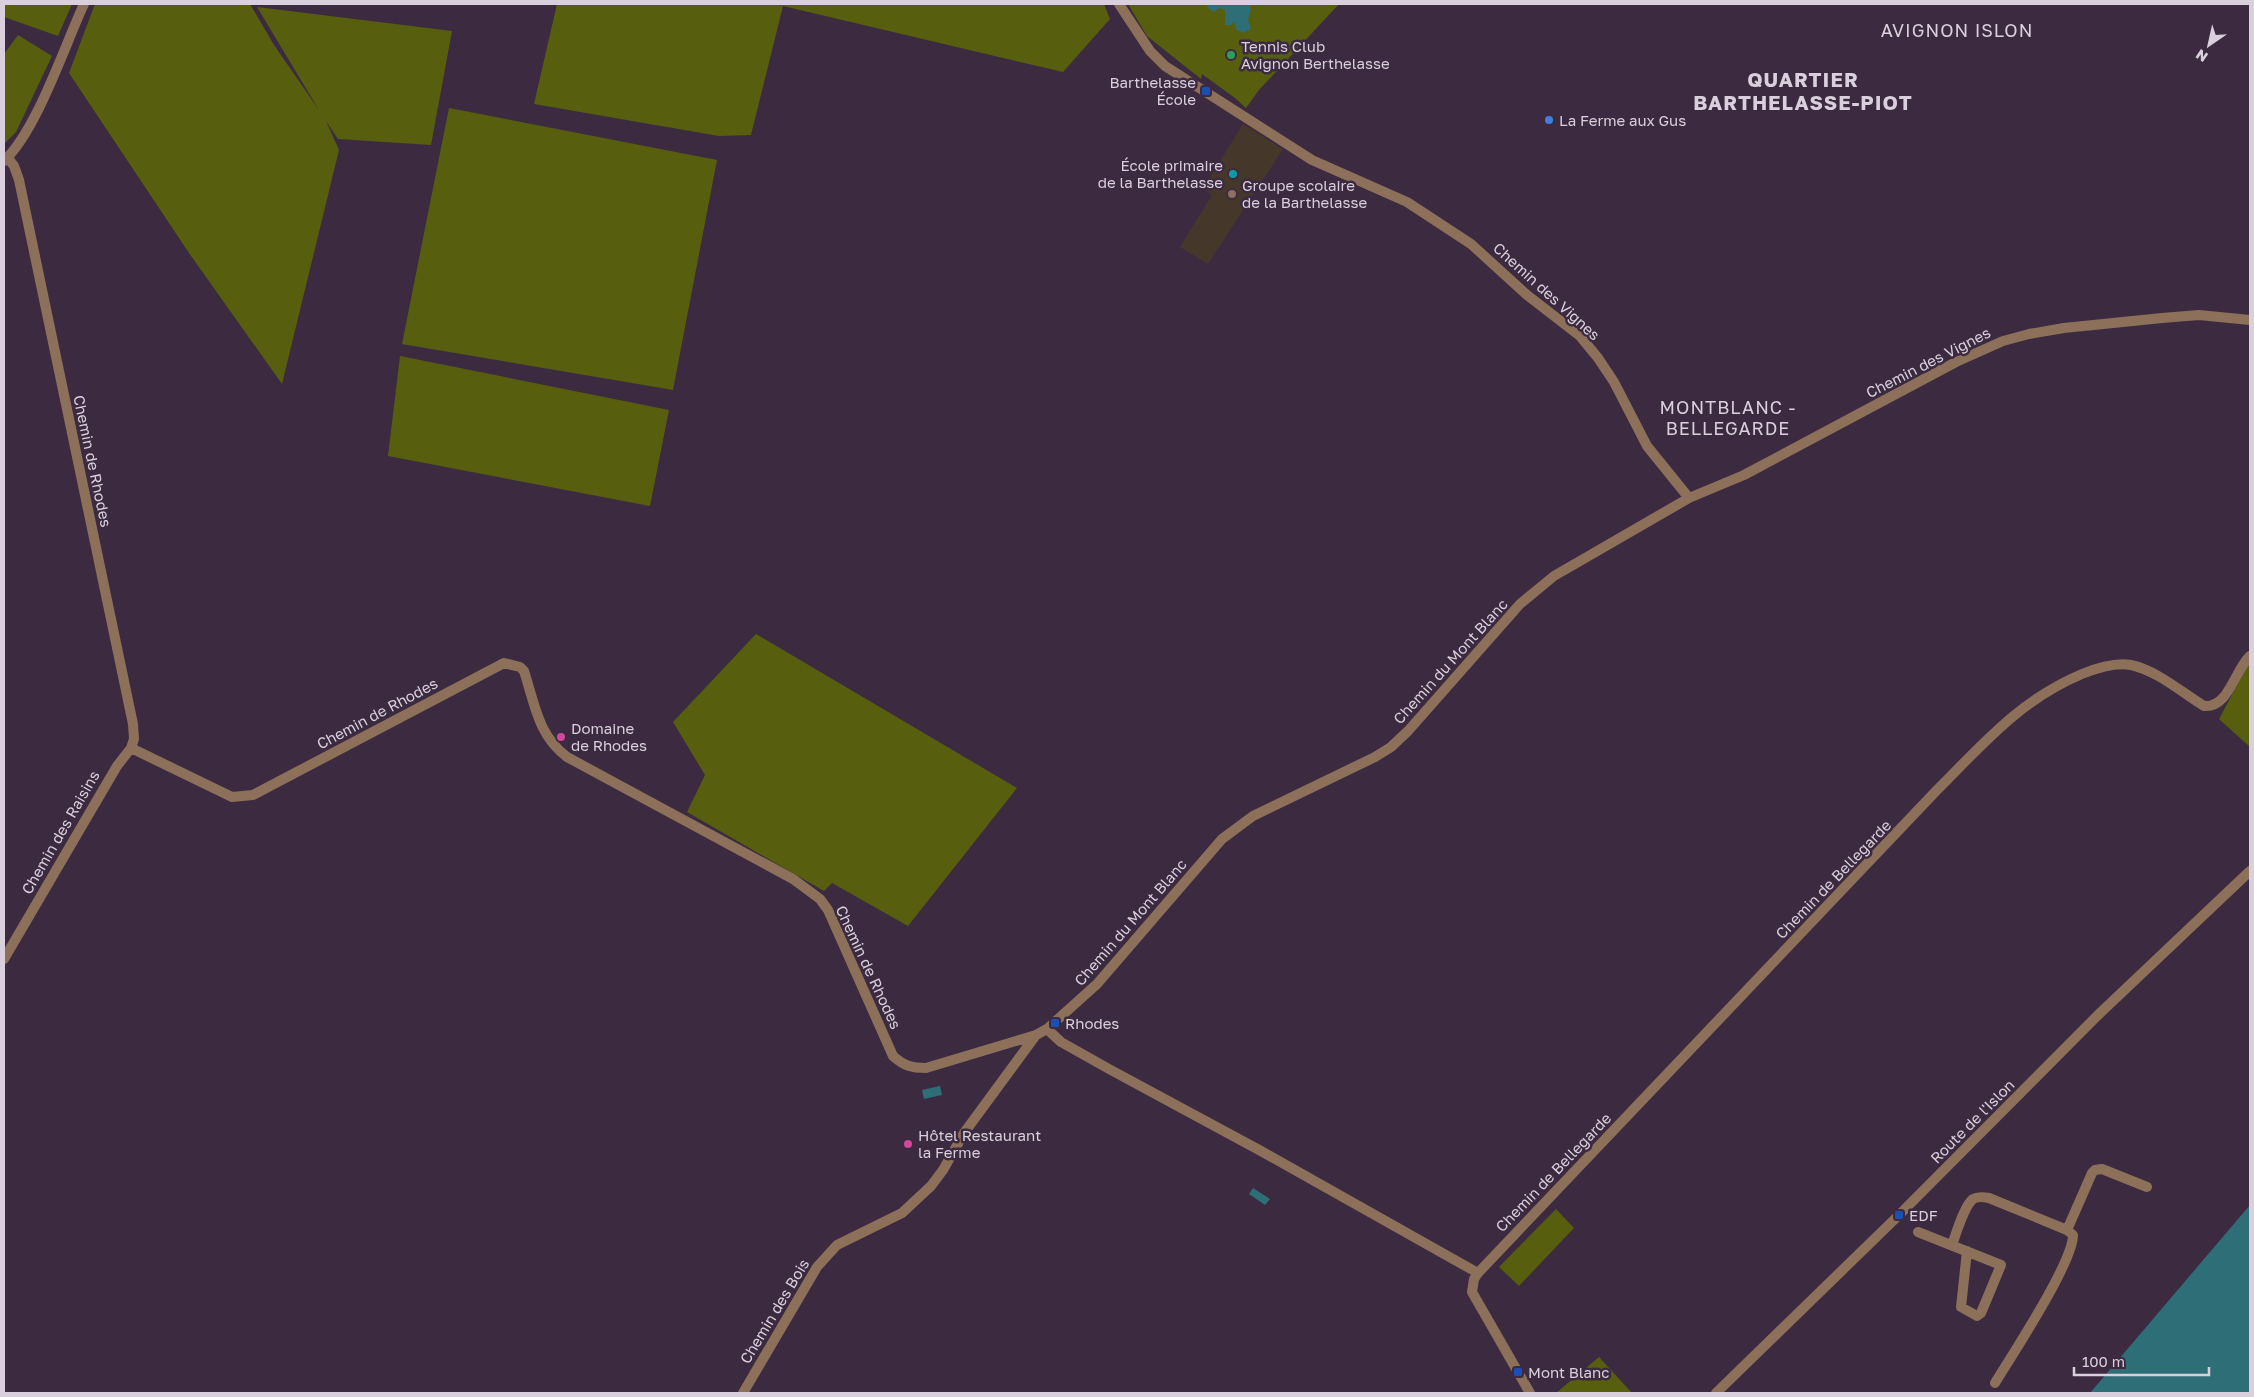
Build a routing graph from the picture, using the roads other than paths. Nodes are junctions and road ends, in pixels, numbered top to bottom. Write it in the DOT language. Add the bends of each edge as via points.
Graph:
graph roads {
  1 [pos="84,4"];
  2 [pos="1119,4"];
  3 [pos="6,160"];
  4 [pos="2250,320"];
  5 [pos="1689,498"];
  6 [pos="2250,656"];
  7 [pos="132,748"];
  8 [pos="2250,870"];
  9 [pos="4,960"];
  10 [pos="1047,1029"];
  11 [pos="1036,1035"];
  12 [pos="2147,1187"];
  13 [pos="2067,1230"];
  14 [pos="1918,1232"];
  15 [pos="1952,1245"];
  16 [pos="1967,1251"];
  17 [pos="1478,1273"];
  18 [pos="1995,1384"];
  19 [pos="743,1393"];
  20 [pos="1530,1393"];
  21 [pos="1716,1393"];
  1 -- 3 [label="street" via="37,110"];
  2 -- 5 [label="street, Chemin des Vignes" via="1150,51 1165,66 1312,160 1407,202 1457,233 1527,295 1580,336 1614,382 1648,446"];
  3 -- 7 [label="street, Chemin de Rhodes" via="19,180 129,704"];
  4 -- 5 [label="street, Chemin des Vignes" via="2200,315 2162,318 2064,328 2003,341 1956,362 1744,475"];
  5 -- 10 [label="street, Chemin du Mont Blanc" via="1554,576 1536,590 1391,747 1239,826 1206,857 1098,984"];
  6 -- 17 [label="street, Chemin de Bellegarde" via="2221,702 2215,706 2204,706 2143,669 2122,665 2090,671 2028,702 1937,790"];
  7 -- 9 [label="street, Chemin des Raisins" via="117,766"];
  7 -- 11 [label="street, Chemin de Rhodes" via="232,797 253,795 504,663 512,663 524,671 548,740 568,757 793,879 820,899 828,910 893,1056 901,1064 926,1068"];
  8 -- 21 [label="street, Route de l'Islon" via="2097,1016"];
  10 -- 11 [label="street, Chemin de Rhodes"];
  10 -- 17 [label="street" via="1061,1042"];
  11 -- 19 [label="street, Chemin des Bois" via="964,1133 931,1186 902,1213 837,1245 826,1255"];
  12 -- 13 [label="street" via="2102,1169 2095,1170"];
  13 -- 15 [label="street" via="1981,1196 1968,1206"];
  13 -- 18 [label="street" via="2073,1235 2073,1243 2061,1271"];
  14 -- 15 [label="street"];
  15 -- 16 [label="street"];
  16 -- 16 [label="street" via="1961,1307 1977,1316 1982,1313 2001,1265"];
  17 -- 20 [label="street" via="1472,1292"];
}
